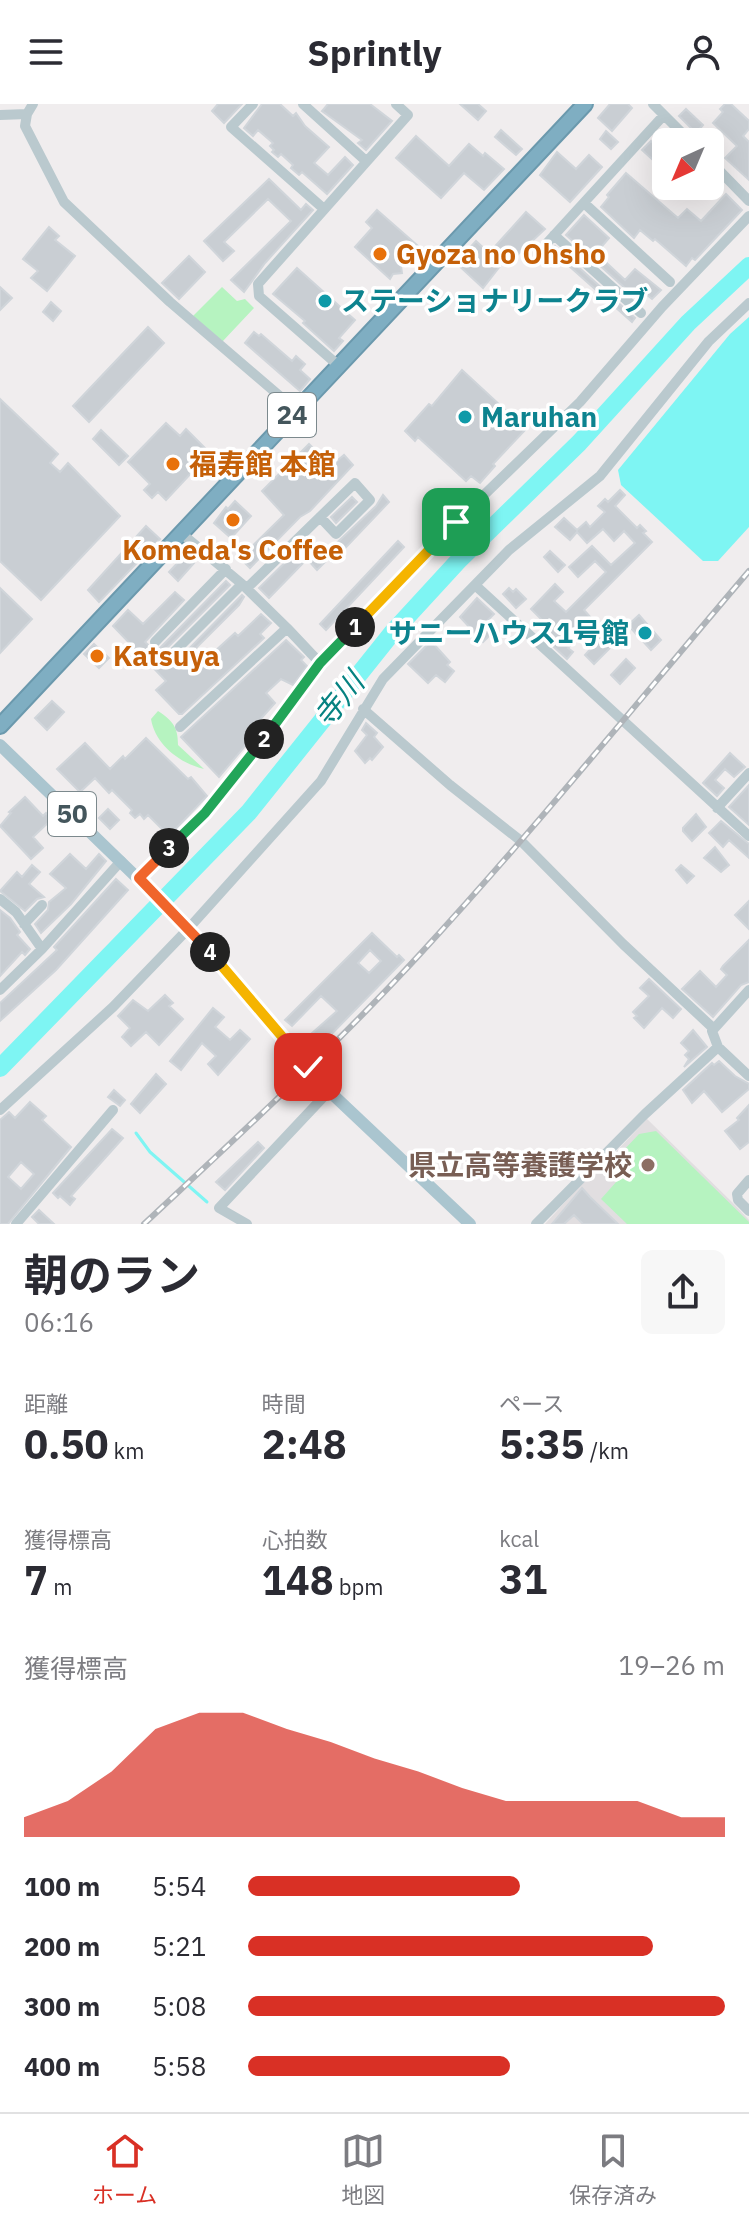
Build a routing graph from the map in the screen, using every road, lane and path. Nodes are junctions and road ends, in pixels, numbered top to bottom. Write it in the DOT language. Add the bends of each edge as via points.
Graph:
graph roads {
  1 [pos="253,104"];
  2 [pos="303,104"];
  3 [pos="396,104"];
  4 [pos="585,104"];
  5 [pos="653,104"];
  6 [pos="30,109"];
  7 [pos="0,115"];
  8 [pos="664,115"];
  9 [pos="677,128"];
  10 [pos="366,161"];
  11 [pos="724,175"];
  12 [pos="749,201"];
  13 [pos="584,203"];
  14 [pos="324,209"];
  15 [pos="749,216"];
  16 [pos="670,282"];
  17 [pos="749,303"];
  18 [pos="641,313"];
  19 [pos="339,366"];
  20 [pos="296,410"];
  21 [pos="320,517"];
  22 [pos="181,533"];
  23 [pos="226,569"];
  24 [pos="475,585"];
  25 [pos="245,586"];
  26 [pos="287,628"];
  27 [pos="155,642"];
  28 [pos="167,659"];
  29 [pos="320,663"];
  30 [pos="363,709"];
  31 [pos="0,726"];
  32 [pos="180,727"];
  33 [pos="0,745"];
  34 [pos="749,773"];
  35 [pos="717,808"];
  36 [pos="749,836"];
  37 [pos="121,861"];
  38 [pos="141,880"];
  39 [pos="0,899"];
  40 [pos="42,905"];
  41 [pos="24,924"];
  42 [pos="186,925"];
  43 [pos="42,949"];
  44 [pos="0,990"];
  45 [pos="749,990"];
  46 [pos="713,1028"];
  47 [pos="718,1047"];
  48 [pos="749,1076"];
  49 [pos="329,1091"];
  50 [pos="0,1110"];
  51 [pos="113,1110"];
  52 [pos="749,1180"];
  53 [pos="749,1211"];
  54 [pos="16,1224"];
  55 [pos="247,1224"];
  56 [pos="470,1224"];
  57 [pos="536,1224"];
  1 -- 14 [label="street" via="231,127"];
  2 -- 10 [label="street"];
  3 -- 10 [label="street" via="408,115"];
  4 -- 19 [label="highway, 24"];
  5 -- 8 [label="street"];
  6 -- 7 [label="street"];
  6 -- 20 [label="street" via="25,126 64,202"];
  8 -- 9 [label="street"];
  8 -- 13 [label="street"];
  10 -- 14 [label="street"];
  11 -- 12 [label="street"];
  13 -- 16 [label="street"];
  13 -- 18 [label="street" via="550,239"];
  14 -- 19 [label="street" via="258,284 259,296"];
  15 -- 29 [label="street" via="580,402"];
  17 -- 24 [label="street" via="709,341 600,476 509,550"];
  19 -- 20 [label="highway, 24"];
  20 -- 22 [label="highway, 24"];
  21 -- 21 [label="street" via="355,483 370,500 336,534"];
  21 -- 25 [label="street"];
  22 -- 23 [label="street"];
  22 -- 31 [label="highway, 24"];
  23 -- 25 [label="street"];
  23 -- 27 [label="street"];
  24 -- 30 [label="street" via="383,679"];
  24 -- 35 [label="street"];
  25 -- 26 [label="street"];
  25 -- 28 [label="street"];
  26 -- 29 [label="street"];
  26 -- 32 [label="street"];
  29 -- 38 [label="street" via="205,813"];
  30 -- 42 [label="street" via="321,781"];
  30 -- 46 [label="street" via="523,843"];
  33 -- 37 [label="main road, 50"];
  34 -- 35 [label="street"];
  35 -- 36 [label="street"];
  37 -- 38 [label="main road, 50"];
  37 -- 43 [label="street"];
  38 -- 42 [label="main road, 50"];
  39 -- 41 [label="street"];
  40 -- 41 [label="street"];
  41 -- 43 [label="street"];
  42 -- 49 [label="main road, 50"];
  42 -- 50 [label="street" via="113,1007"];
  43 -- 44 [label="street"];
  45 -- 46 [label="street"];
  46 -- 47 [label="street"];
  47 -- 48 [label="street"];
  47 -- 57 [label="street"];
  49 -- 55 [label="street" via="219,1208"];
  49 -- 56 [label="main road, 50"];
  51 -- 54 [label="street"];
  52 -- 53 [label="street" via="737,1194"];
}
